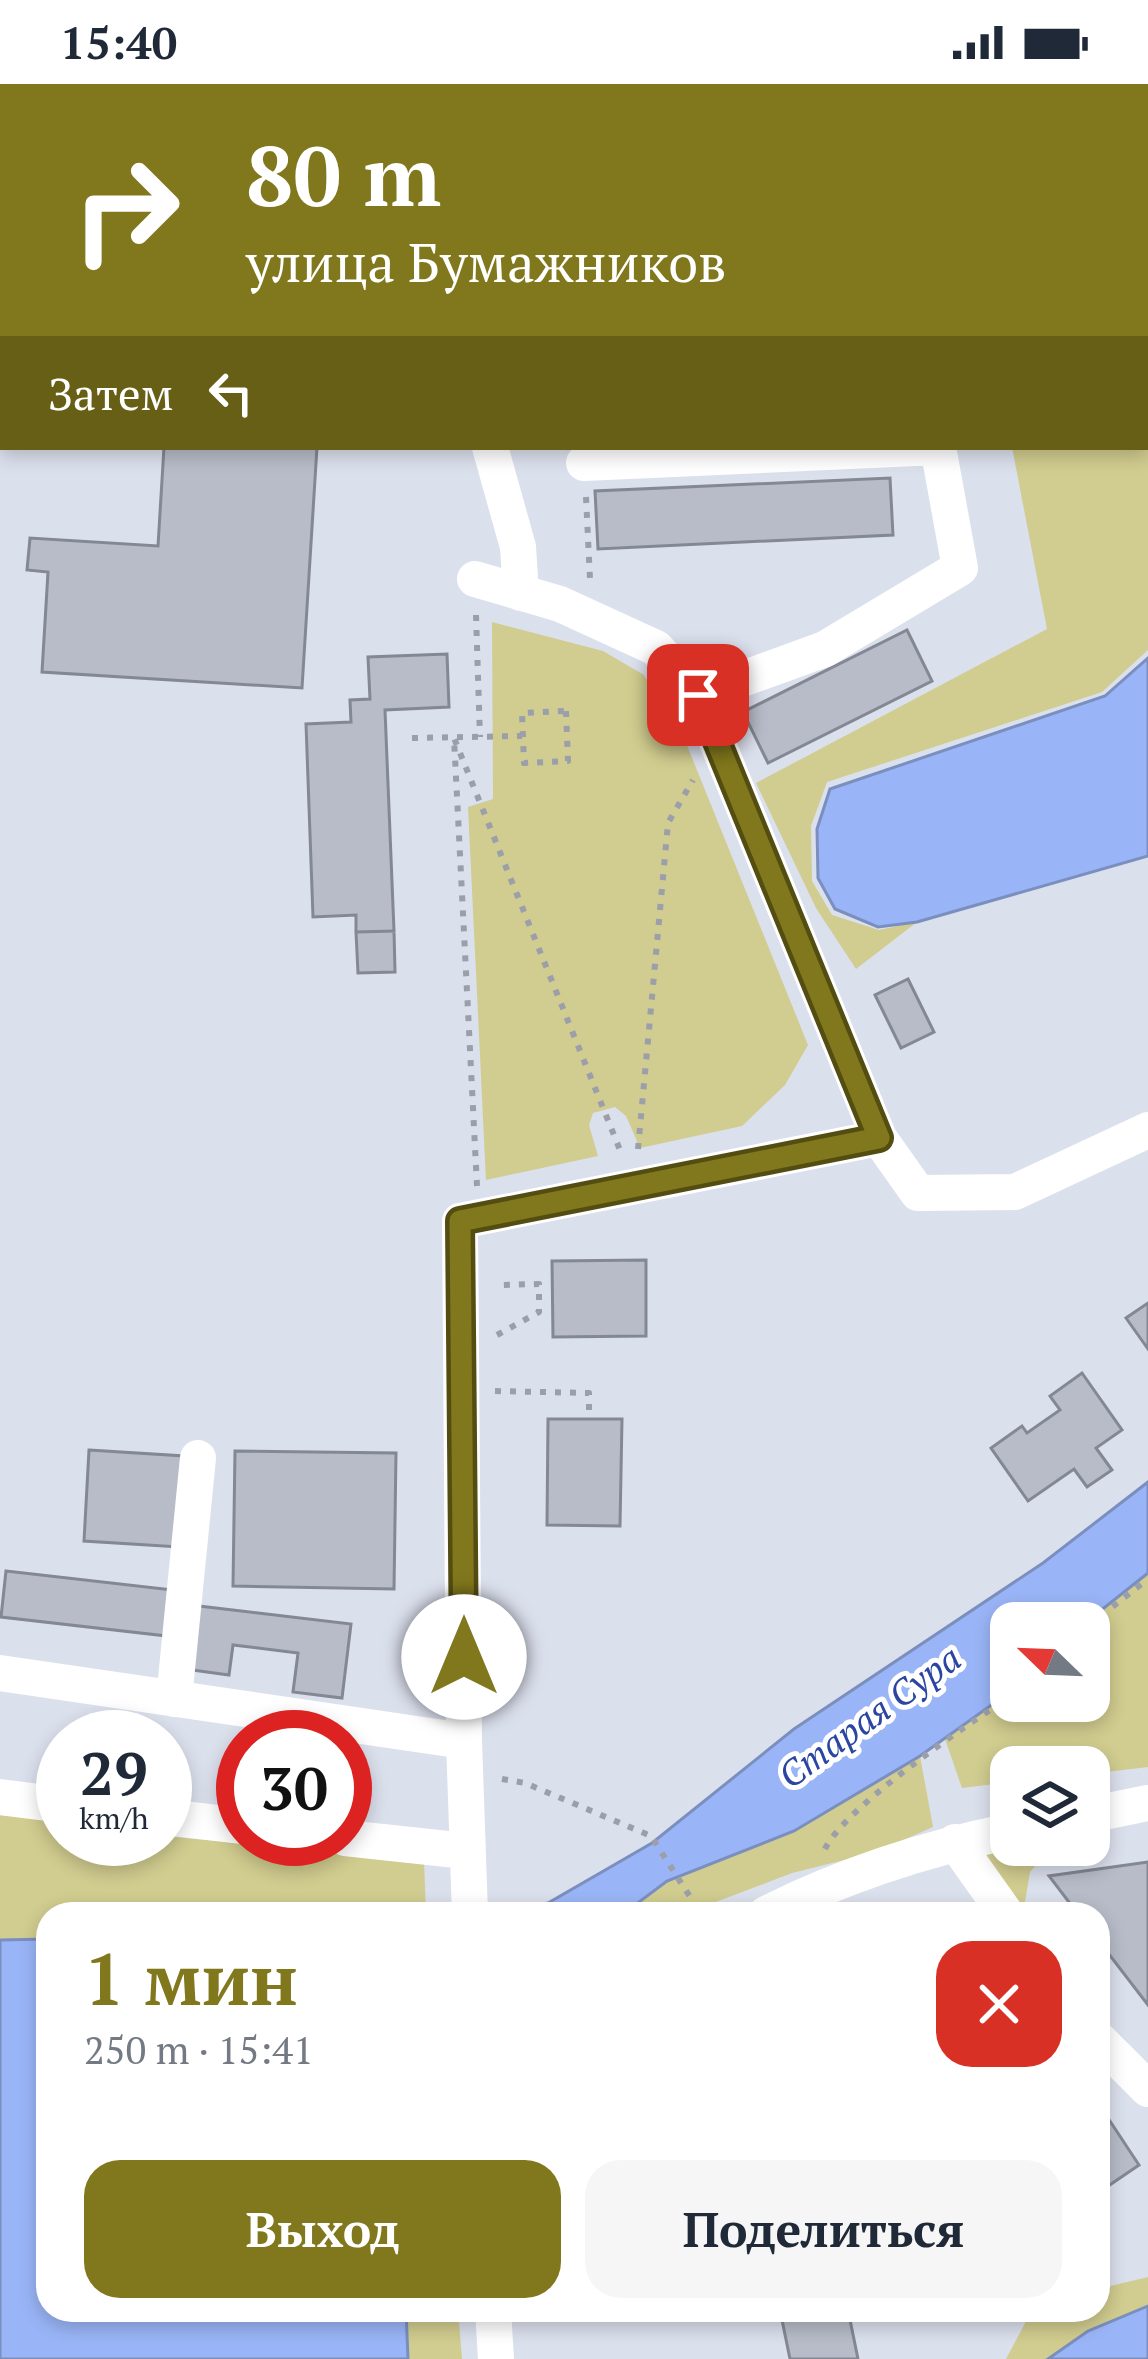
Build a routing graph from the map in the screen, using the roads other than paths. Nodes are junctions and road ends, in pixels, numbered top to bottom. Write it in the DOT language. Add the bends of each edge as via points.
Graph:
graph roads {
  1 [pos="491,450"];
  2 [pos="872,450"];
  3 [pos="939,450"];
  4 [pos="584,463"];
  5 [pos="475,579"];
  6 [pos="521,593"];
  7 [pos="698,695"];
  8 [pos="1148,1130"];
  9 [pos="879,1138"];
  10 [pos="199,1458"];
  11 [pos="0,1673"];
  12 [pos="174,1699"];
  13 [pos="464,1741"];
  14 [pos="0,1797"];
  15 [pos="36,1801"];
  16 [pos="1148,1803"];
  17 [pos="1110,1811"];
  18 [pos="990,1835"];
  19 [pos="372,1841"];
  20 [pos="955,1842"];
  21 [pos="466,1851"];
  22 [pos="470,1902"];
  23 [pos="793,1902"];
  24 [pos="998,1902"];
  25 [pos="1110,2051"];
  26 [pos="1148,2090"];
  27 [pos="494,2322"];
  28 [pos="496,2359"];
  1 -- 6 [label="street" via="518,547"];
  2 -- 4 [label="street"];
  3 -- 7 [label="street" via="960,568 825,649"];
  5 -- 6 [label="street"];
  6 -- 7 [label="street" via="656,648"];
  7 -- 9 [label="street"];
  8 -- 9 [label="street" via="1015,1192 918,1193"];
  9 -- 13 [label="street" via="460,1221"];
  10 -- 12 [label="street"];
  11 -- 12 [label="street"];
  12 -- 13 [label="street"];
  13 -- 21 [label="street"];
  14 -- 15 [label="street"];
  16 -- 17 [label="street"];
  18 -- 20 [label="street"];
  19 -- 21 [label="street"];
  20 -- 23 [label="street"];
  20 -- 24 [label="street"];
  21 -- 22 [label="street"];
  25 -- 26 [label="street"];
  27 -- 28 [label="street"];
}
